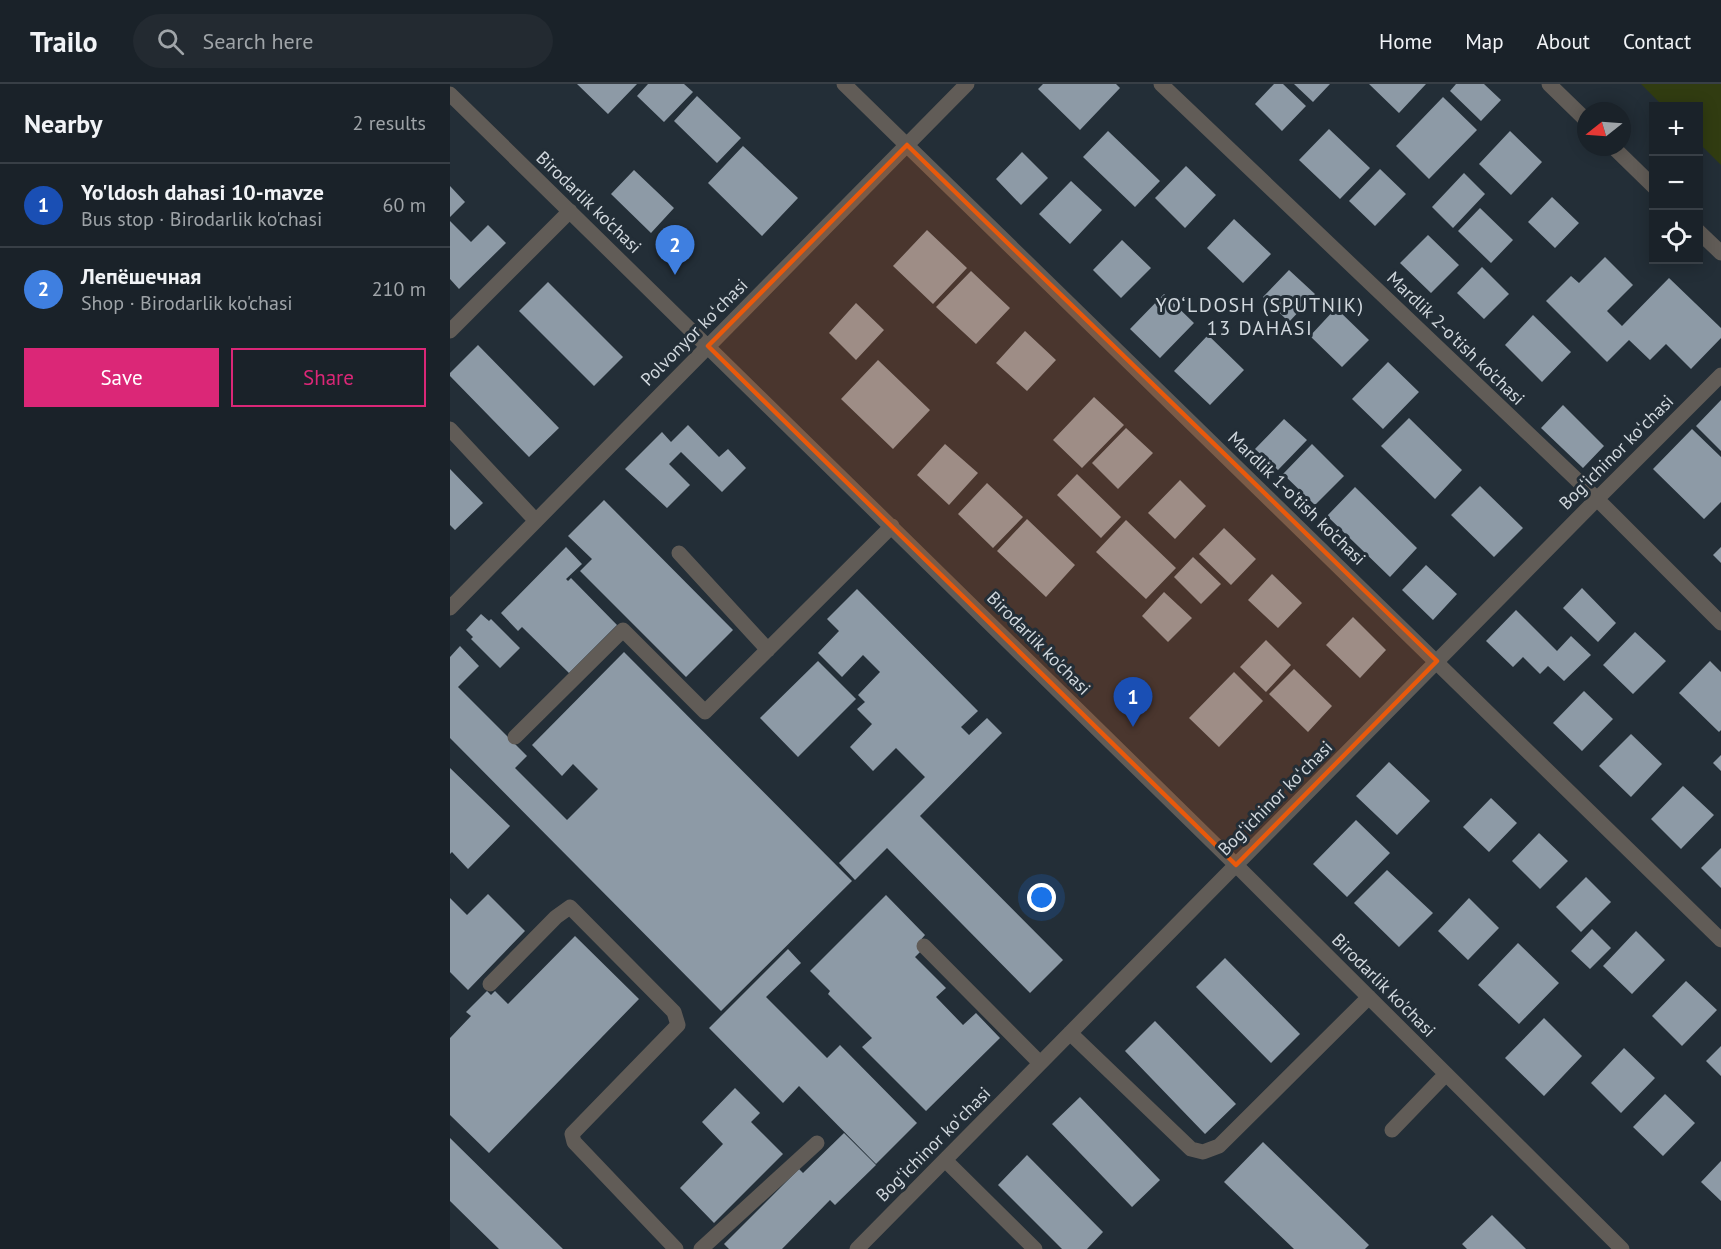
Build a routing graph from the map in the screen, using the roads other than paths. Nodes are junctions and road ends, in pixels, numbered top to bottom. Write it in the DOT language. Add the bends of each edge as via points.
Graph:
graph roads {
  1 [pos="844,84"];
  2 [pos="967,84"];
  3 [pos="1161,84"];
  4 [pos="1549,84"];
  5 [pos="450,94"];
  6 [pos="1577,111"];
  7 [pos="907,145"];
  8 [pos="1622,156"];
  9 [pos="1649,183"];
  10 [pos="570,211"];
  11 [pos="1703,236"];
  12 [pos="1721,253"];
  13 [pos="450,331"];
  14 [pos="708,346"];
  15 [pos="1721,375"];
  16 [pos="450,429"];
  17 [pos="1597,499"];
  18 [pos="536,521"];
  19 [pos="892,526"];
  20 [pos="679,553"];
  21 [pos="450,608"];
  22 [pos="1721,623"];
  23 [pos="768,650"];
  24 [pos="1437,661"];
  25 [pos="515,737"];
  26 [pos="1236,865"];
  27 [pos="1721,939"];
  28 [pos="924,946"];
  29 [pos="490,984"];
  30 [pos="1369,997"];
  31 [pos="1070,1032"];
  32 [pos="1040,1063"];
  33 [pos="1446,1074"];
  34 [pos="1392,1130"];
  35 [pos="817,1143"];
  36 [pos="945,1160"];
  37 [pos="676,1249"];
  38 [pos="701,1249"];
  39 [pos="857,1249"];
  40 [pos="1035,1249"];
  41 [pos="1622,1249"];
  1 -- 7 [label="street, Mardlik 1-o'tish ko'chasi"];
  2 -- 7 [label="street, Polvonyor koʻchasi"];
  3 -- 17 [label="street, Mardlik 2-o'tish ko'chasi"];
  4 -- 6 [label="street"];
  5 -- 10 [label="street, Birodarlik ko'chasi"];
  7 -- 14 [label="street, Polvonyor koʻchasi"];
  7 -- 24 [label="street, Mardlik 1-o'tish ko'chasi"];
  8 -- 9 [label="street"];
  10 -- 13 [label="street"];
  10 -- 14 [label="street, Birodarlik ko'chasi"];
  11 -- 12 [label="street"];
  14 -- 18 [label="street, Polvonyor koʻchasi"];
  14 -- 19 [label="street, Birodarlik ko'chasi"];
  15 -- 17 [label="street, Bogʻichinor koʻchasi"];
  16 -- 18 [label="street"];
  17 -- 22 [label="street, Mardlik 2-o'tish ko'chasi"];
  17 -- 24 [label="street, Bogʻichinor koʻchasi"];
  18 -- 21 [label="street, Polvonyor koʻchasi"];
  19 -- 23 [label="street"];
  19 -- 26 [label="street, Birodarlik ko'chasi"];
  20 -- 23 [label="street"];
  23 -- 25 [label="street" via="705,712 622,630"];
  24 -- 26 [label="street, Bogʻichinor koʻchasi"];
  24 -- 27 [label="street, Mardlik 1-o'tish ko'chasi"];
  26 -- 30 [label="street, Birodarlik ko'chasi"];
  26 -- 31 [label="street, Bogʻichinor koʻchasi"];
  28 -- 32 [label="street"];
  29 -- 37 [label="street" via="570,907 674,1012 678,1025 572,1134 574,1142"];
  30 -- 31 [label="street" via="1219,1146 1203,1152 1191,1149"];
  30 -- 33 [label="street, Birodarlik ko'chasi"];
  31 -- 32 [label="street, Bogʻichinor koʻchasi"];
  32 -- 36 [label="street, Bogʻichinor koʻchasi"];
  33 -- 34 [label="street"];
  33 -- 41 [label="street, Birodarlik ko'chasi"];
  35 -- 38 [label="street"];
  36 -- 39 [label="street, Bogʻichinor koʻchasi"];
  36 -- 40 [label="street"];
}
